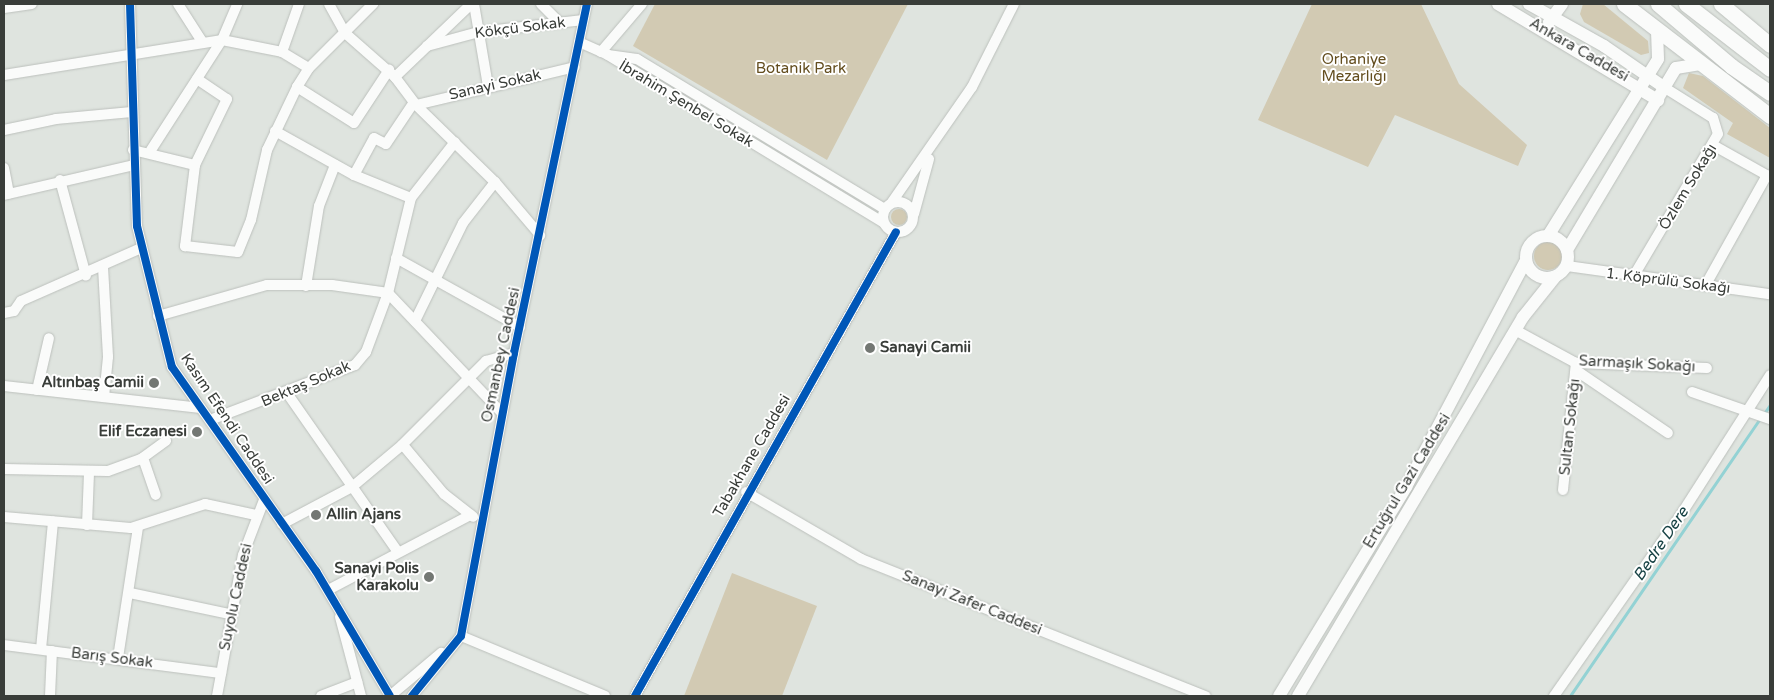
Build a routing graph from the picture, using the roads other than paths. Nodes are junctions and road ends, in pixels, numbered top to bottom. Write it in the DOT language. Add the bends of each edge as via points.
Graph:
graph roads {
  1 [pos="32,4"];
  2 [pos="130,4"];
  3 [pos="178,4"];
  4 [pos="237,4"];
  5 [pos="299,4"];
  6 [pos="329,4"];
  7 [pos="373,4"];
  8 [pos="472,4"];
  9 [pos="542,4"];
  10 [pos="587,4"];
  11 [pos="642,4"];
  12 [pos="1014,4"];
  13 [pos="1498,4"];
  14 [pos="1562,4"];
  15 [pos="1624,4"];
  16 [pos="1658,4"];
  17 [pos="1686,4"];
  18 [pos="1721,4"];
  19 [pos="1534,5"];
  20 [pos="4,8"];
  21 [pos="1552,16"];
  22 [pos="1735,16"];
  23 [pos="583,20"];
  24 [pos="1527,21"];
  25 [pos="560,23"];
  26 [pos="1657,29"];
  27 [pos="1544,30"];
  28 [pos="479,32"];
  29 [pos="344,33"];
  30 [pos="1770,38"];
  31 [pos="222,40"];
  32 [pos="580,42"];
  33 [pos="204,43"];
  34 [pos="1770,45"];
  35 [pos="427,46"];
  36 [pos="282,52"];
  37 [pos="604,53"];
  38 [pos="132,56"];
  39 [pos="1702,64"];
  40 [pos="574,67"];
  41 [pos="308,68"];
  42 [pos="1770,69"];
  43 [pos="392,73"];
  44 [pos="1649,74"];
  45 [pos="4,75"];
  46 [pos="197,79"];
  47 [pos="488,86"];
  48 [pos="1641,86"];
  49 [pos="297,87"];
  50 [pos="1664,88"];
  51 [pos="1770,93"];
  52 [pos="1658,100"];
  53 [pos="415,104"];
  54 [pos="132,112"];
  55 [pos="1770,116"];
  56 [pos="744,124"];
  57 [pos="4,130"];
  58 [pos="275,131"];
  59 [pos="736,135"];
  60 [pos="454,142"];
  61 [pos="936,144"];
  62 [pos="1713,145"];
  63 [pos="133,150"];
  64 [pos="151,150"];
  65 [pos="335,164"];
  66 [pos="134,165"];
  67 [pos="195,165"];
  68 [pos="4,168"];
  69 [pos="354,175"];
  70 [pos="1769,176"];
  71 [pos="60,180"];
  72 [pos="494,182"];
  73 [pos="6,194"];
  74 [pos="411,198"];
  75 [pos="889,206"];
  76 [pos="913,218"];
  77 [pos="884,223"];
  78 [pos="896,232"];
  79 [pos="540,235"];
  80 [pos="1548,236"];
  81 [pos="141,248"];
  82 [pos="1567,250"];
  83 [pos="396,258"];
  84 [pos="1526,260"];
  85 [pos="1567,266"];
  86 [pos="103,267"];
  87 [pos="86,276"];
  88 [pos="1555,277"];
  89 [pos="1633,277"];
  90 [pos="437,280"];
  91 [pos="306,286"];
  92 [pos="1705,286"];
  93 [pos="388,293"];
  94 [pos="1770,294"];
  95 [pos="4,313"];
  96 [pos="158,316"];
  97 [pos="415,320"];
  98 [pos="520,327"];
  99 [pos="1515,330"];
  100 [pos="49,338"];
  101 [pos="514,353"];
  102 [pos="1577,367"];
  103 [pos="1706,368"];
  104 [pos="1770,375"];
  105 [pos="469,378"];
  106 [pos="4,386"];
  107 [pos="37,390"];
  108 [pos="287,392"];
  109 [pos="1692,392"];
  110 [pos="104,397"];
  111 [pos="201,408"];
  112 [pos="1753,410"];
  113 [pos="502,413"];
  114 [pos="1770,419"];
  115 [pos="210,420"];
  116 [pos="1668,433"];
  117 [pos="166,441"];
  118 [pos="402,445"];
  119 [pos="143,458"];
  120 [pos="4,470"];
  121 [pos="89,474"];
  122 [pos="352,487"];
  123 [pos="1563,490"];
  124 [pos="746,492"];
  125 [pos="156,495"];
  126 [pos="264,500"];
  127 [pos="256,515"];
  128 [pos="470,515"];
  129 [pos="4,517"];
  130 [pos="53,522"];
  131 [pos="482,523"];
  132 [pos="282,524"];
  133 [pos="87,525"];
  134 [pos="138,527"];
  135 [pos="398,552"];
  136 [pos="328,590"];
  137 [pos="130,593"];
  138 [pos="337,604"];
  139 [pos="230,614"];
  140 [pos="461,636"];
  141 [pos="4,644"];
  142 [pos="41,649"];
  143 [pos="52,651"];
  144 [pos="118,658"];
  145 [pos="221,673"];
  146 [pos="357,682"];
  147 [pos="50,696"];
  148 [pos="217,696"];
  149 [pos="321,696"];
  150 [pos="361,696"];
  151 [pos="390,696"];
  152 [pos="412,696"];
  153 [pos="605,696"];
  154 [pos="635,696"];
  155 [pos="1206,696"];
  156 [pos="1279,696"];
  157 [pos="1298,696"];
  158 [pos="1554,696"];
  1 -- 20 [label="street"];
  2 -- 38 [label="street, Kasım Efendi Caddesi"];
  3 -- 33 [label="street"];
  4 -- 31 [label="street"];
  5 -- 36 [label="street"];
  6 -- 29 [label="street"];
  7 -- 29 [label="street"];
  8 -- 28 [label="street"];
  8 -- 35 [label="street"];
  9 -- 25 [label="street"];
  10 -- 23 [label="street, Osmanbey Caddesi"];
  11 -- 37 [label="street"];
  12 -- 61 [label="street"];
  13 -- 24 [label="main road, Ankara Caddesi"];
  14 -- 21 [label="main road"];
  15 -- 26 [label="highway"];
  16 -- 51 [label="highway" via="1731,66"];
  17 -- 42 [label="highway"];
  18 -- 22 [label="highway"];
  19 -- 21 [label="main road, Ankara Caddesi"];
  19 -- 24 [label="main road"];
  21 -- 27 [label="main road"];
  21 -- 44 [label="main road, Ankara Caddesi"];
  22 -- 30 [label="street"];
  22 -- 34 [label="highway"];
  23 -- 25 [label="street, Kökçü Sokak"];
  23 -- 32 [label="street, Osmanbey Caddesi"];
  24 -- 27 [label="main road, Ankara Caddesi"];
  25 -- 28 [label="street, Kökçü Sokak"];
  26 -- 39 [label="highway"];
  26 -- 44 [label="main road" via="1660,50"];
  27 -- 48 [label="main road, Ankara Caddesi"];
  28 -- 35 [label="street, Kökçü Sokak"];
  28 -- 47 [label="street"];
  29 -- 41 [label="street"];
  29 -- 43 [label="street"];
  31 -- 33 [label="street"];
  31 -- 36 [label="street"];
  31 -- 46 [label="street"];
  32 -- 37 [label="street"];
  32 -- 40 [label="street, Osmanbey Caddesi"];
  33 -- 38 [label="street"];
  35 -- 43 [label="street"];
  36 -- 41 [label="street"];
  37 -- 56 [label="street, İbrahim Şenbel Sokak" via="636,59"];
  37 -- 59 [label="street, İbrahim Şenbel Sokak"];
  38 -- 45 [label="street"];
  38 -- 54 [label="street, Kasım Efendi Caddesi"];
  39 -- 50 [label="main road" via="1676,68"];
  39 -- 55 [label="highway"];
  40 -- 47 [label="street, Sanayi Sokak"];
  40 -- 79 [label="street, Osmanbey Caddesi"];
  41 -- 49 [label="street"];
  43 -- 49 [label="street" via="354,123"];
  43 -- 53 [label="street"];
  44 -- 48 [label="main road"];
  44 -- 50 [label="main road, Ankara Caddesi"];
  46 -- 64 [label="street"];
  46 -- 67 [label="street" via="227,99"];
  47 -- 53 [label="street, Sanayi Sokak"];
  48 -- 52 [label="main road, Ankara Caddesi"];
  48 -- 80 [label="main road"];
  49 -- 58 [label="street"];
  50 -- 52 [label="main road"];
  50 -- 62 [label="street, Özlem Sokağı" via="1713,118 1719,130"];
  52 -- 82 [label="main road"];
  53 -- 60 [label="street"];
  53 -- 69 [label="street" via="386,144 374,138"];
  54 -- 57 [label="street" via="56,119"];
  54 -- 63 [label="street, Kasım Efendi Caddesi"];
  56 -- 59 [label="street"];
  56 -- 75 [label="street, İbrahim Şenbel Sokak"];
  58 -- 65 [label="street"];
  58 -- 67 [label="street" via="238,252 185,246"];
  59 -- 77 [label="street, İbrahim Şenbel Sokak"];
  60 -- 72 [label="street"];
  60 -- 74 [label="street"];
  61 -- 75 [label="street"];
  61 -- 76 [label="street" via="919,185"];
  62 -- 70 [label="street"];
  62 -- 89 [label="street, Özlem Sokağı"];
  63 -- 64 [label="street"];
  63 -- 66 [label="street, Kasım Efendi Caddesi"];
  64 -- 67 [label="street"];
  65 -- 69 [label="street"];
  65 -- 91 [label="street" via="319,206"];
  66 -- 71 [label="street"];
  66 -- 81 [label="street, Kasım Efendi Caddesi"];
  68 -- 73 [label="street"];
  69 -- 74 [label="street"];
  70 -- 92 [label="street"];
  71 -- 73 [label="street"];
  71 -- 87 [label="street"];
  72 -- 79 [label="street"];
  72 -- 90 [label="street" via="463,222"];
  74 -- 83 [label="street, Bektaş Sokak"];
  75 -- 76 [label="street" via="908,205"];
  75 -- 77 [label="street"];
  76 -- 78 [label="street" via="906,230"];
  77 -- 78 [label="street"];
  78 -- 124 [label="street, Tabakhane Caddesi"];
  79 -- 98 [label="street, Osmanbey Caddesi"];
  80 -- 82 [label="main road" via="1560,240"];
  80 -- 84 [label="main road" via="1532,243"];
  81 -- 86 [label="street"];
  81 -- 96 [label="street, Kasım Efendi Caddesi"];
  82 -- 85 [label="main road"];
  83 -- 90 [label="street"];
  83 -- 93 [label="street, Bektaş Sokak"];
  84 -- 88 [label="main road" via="1537,276"];
  84 -- 156 [label="main road, Ertuğrul Gazi Caddesi" via="1406,487"];
  85 -- 88 [label="main road"];
  85 -- 89 [label="street, 1. Köprülü Sokağı"];
  86 -- 87 [label="street"];
  86 -- 110 [label="street" via="108,357"];
  87 -- 95 [label="street" via="21,301 14,311"];
  88 -- 99 [label="main road, Ertuğrul Gazi Caddesi"];
  89 -- 92 [label="street, 1. Köprülü Sokağı"];
  90 -- 97 [label="street"];
  90 -- 98 [label="street"];
  91 -- 93 [label="street"];
  91 -- 96 [label="street" via="246,289"];
  92 -- 94 [label="street, 1. Köprülü Sokağı"];
  93 -- 97 [label="street"];
  93 -- 108 [label="street, Bektaş Sokak" via="366,352 355,365"];
  96 -- 111 [label="street, Kasım Efendi Caddesi" via="172,367"];
  97 -- 105 [label="street"];
  98 -- 101 [label="street, Osmanbey Caddesi"];
  99 -- 102 [label="street, Sarmaşık Sokağı"];
  99 -- 157 [label="main road, Ertuğrul Gazi Caddesi"];
  100 -- 107 [label="street"];
  101 -- 105 [label="street" via="494,355"];
  101 -- 113 [label="street, Osmanbey Caddesi"];
  102 -- 103 [label="street, Sarmaşık Sokağı"];
  102 -- 116 [label="street"];
  102 -- 123 [label="street, Sultan Sokağı"];
  104 -- 112 [label="street"];
  105 -- 113 [label="street"];
  105 -- 118 [label="street"];
  106 -- 107 [label="street"];
  107 -- 110 [label="street"];
  108 -- 115 [label="street, Bektaş Sokak"];
  108 -- 122 [label="street"];
  109 -- 112 [label="street"];
  110 -- 111 [label="street"];
  111 -- 115 [label="street, Kasım Efendi Caddesi"];
  112 -- 114 [label="street"];
  112 -- 158 [label="street"];
  113 -- 131 [label="street, Osmanbey Caddesi"];
  115 -- 126 [label="street, Kasım Efendi Caddesi"];
  117 -- 119 [label="street"];
  118 -- 122 [label="street"];
  118 -- 128 [label="street" via="444,494"];
  119 -- 121 [label="street"];
  119 -- 125 [label="street"];
  120 -- 121 [label="street"];
  121 -- 133 [label="street"];
  122 -- 132 [label="street"];
  122 -- 135 [label="street"];
  124 -- 154 [label="street, Tabakhane Caddesi"];
  124 -- 155 [label="street, Sanayi Zafer Caddesi" via="861,559"];
  126 -- 127 [label="street, Suyolu Caddesi"];
  126 -- 132 [label="street, Kasım Efendi Caddesi"];
  127 -- 134 [label="street" via="205,504"];
  127 -- 139 [label="street, Suyolu Caddesi"];
  128 -- 131 [label="street"];
  128 -- 135 [label="street"];
  129 -- 130 [label="street"];
  130 -- 133 [label="street"];
  130 -- 142 [label="street"];
  131 -- 140 [label="street, Osmanbey Caddesi"];
  132 -- 136 [label="street, Kasım Efendi Caddesi"];
  133 -- 134 [label="street"];
  134 -- 137 [label="street"];
  135 -- 136 [label="street"];
  136 -- 138 [label="street, Kasım Efendi Caddesi"];
  137 -- 139 [label="street"];
  137 -- 144 [label="street"];
  138 -- 146 [label="street, Kasım Efendi Caddesi"];
  138 -- 151 [label="street, Kasım Efendi Caddesi"];
  139 -- 145 [label="street, Suyolu Caddesi"];
  140 -- 151 [label="street"];
  140 -- 152 [label="street, Osmanbey Caddesi"];
  140 -- 153 [label="street"];
  141 -- 142 [label="street, Barış Sokak"];
  142 -- 143 [label="street, Barış Sokak"];
  143 -- 144 [label="street, Barış Sokak"];
  143 -- 147 [label="street"];
  144 -- 145 [label="street, Barış Sokak"];
  145 -- 148 [label="street, Suyolu Caddesi"];
  146 -- 149 [label="street"];
  146 -- 150 [label="street, Kasım Efendi Caddesi"];
}
